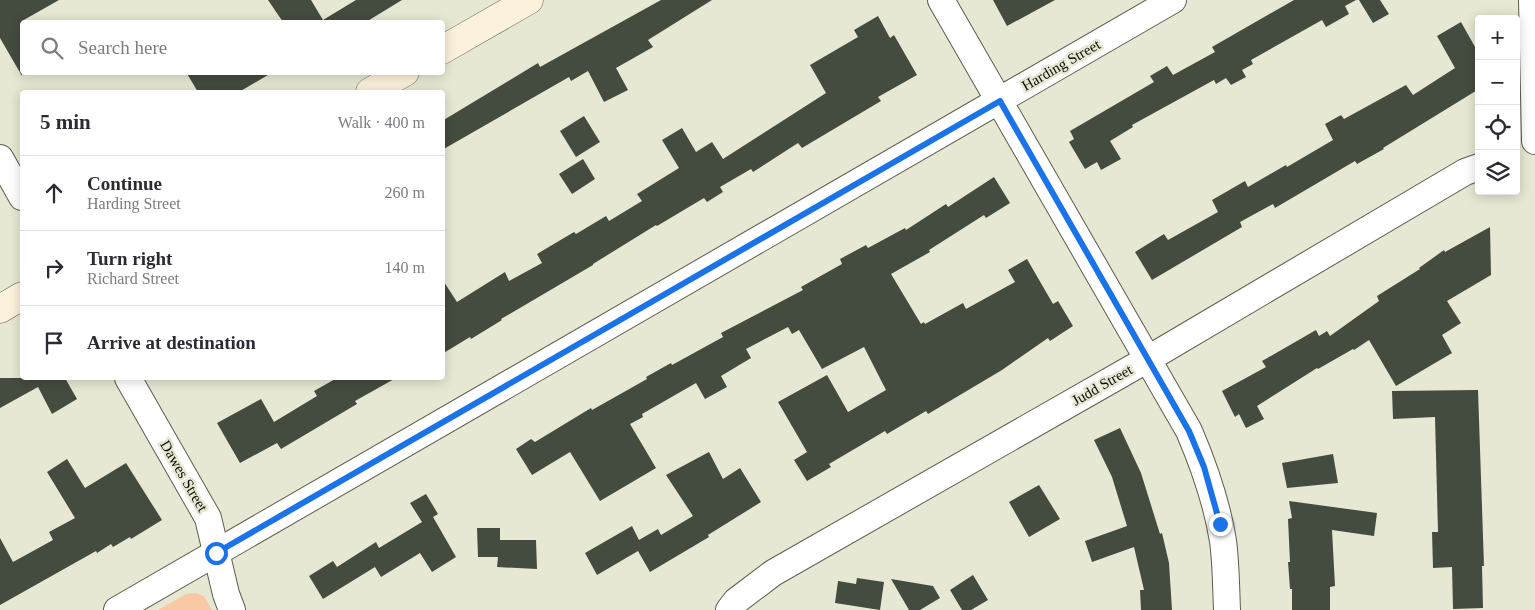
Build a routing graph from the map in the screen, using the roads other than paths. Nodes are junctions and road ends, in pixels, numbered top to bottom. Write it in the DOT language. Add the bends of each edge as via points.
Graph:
graph roads {
  1 [pos="529,0"];
  2 [pos="941,0"];
  3 [pos="1173,0"];
  4 [pos="1532,0"];
  5 [pos="445,48"];
  6 [pos="400,75"];
  7 [pos="374,90"];
  8 [pos="1000,101"];
  9 [pos="1535,141"];
  10 [pos="1535,147"];
  11 [pos="1520,153"];
  12 [pos="0,158"];
  13 [pos="1475,168"];
  14 [pos="20,193"];
  15 [pos="20,297"];
  16 [pos="0,309"];
  17 [pos="1148,358"];
  18 [pos="129,380"];
  19 [pos="216,553"];
  20 [pos="117,610"];
  21 [pos="232,610"];
  22 [pos="729,610"];
  23 [pos="1227,610"];
  1 -- 5 [label="street"];
  2 -- 8 [label="street"];
  3 -- 8 [label="street, Harding Street"];
  4 -- 9 [label="street"];
  6 -- 7 [label="street"];
  8 -- 17 [label="street"];
  8 -- 19 [label="street, Harding Street"];
  10 -- 11 [label="street"];
  12 -- 14 [label="street"];
  13 -- 17 [label="street, Judd Street"];
  15 -- 16 [label="street"];
  17 -- 22 [label="street, Judd Street" via="773,573"];
  17 -- 23 [label="street" via="1189,431 1204,467 1223,542"];
  18 -- 19 [label="street, Dawes Street" via="208,518"];
  19 -- 20 [label="street, Harding Street"];
  19 -- 21 [label="street, Dawes Street"];
}
